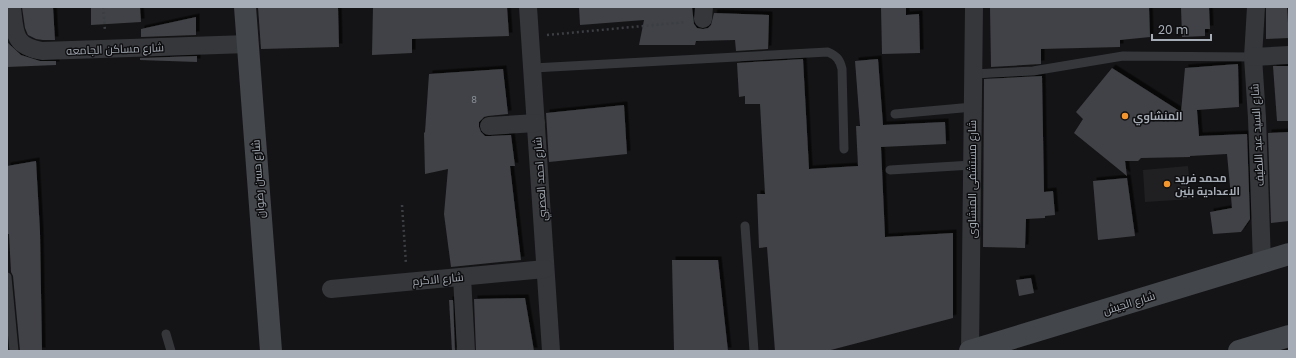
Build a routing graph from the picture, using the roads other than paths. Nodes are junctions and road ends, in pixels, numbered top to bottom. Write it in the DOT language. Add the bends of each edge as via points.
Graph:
graph roads {
  1 [pos="245,7"];
  2 [pos="528,7"];
  3 [pos="974,7"];
  4 [pos="1256,7"];
  5 [pos="12,8"];
  6 [pos="248,44"];
  7 [pos="1289,55"];
  8 [pos="1253,57"];
  9 [pos="533,68"];
  10 [pos="973,74"];
  11 [pos="973,107"];
  12 [pos="895,114"];
  13 [pos="536,123"];
  14 [pos="489,126"];
  15 [pos="844,149"];
  16 [pos="972,164"];
  17 [pos="890,170"];
  18 [pos="745,226"];
  19 [pos="1289,254"];
  20 [pos="1262,262"];
  21 [pos="545,269"];
  22 [pos="7,277"];
  23 [pos="462,277"];
  24 [pos="331,289"];
  25 [pos="166,334"];
  26 [pos="1289,336"];
  27 [pos="12,348"];
  28 [pos="1256,349"];
  29 [pos="171,351"];
  30 [pos="271,351"];
  31 [pos="466,351"];
  32 [pos="551,351"];
  33 [pos="754,351"];
  34 [pos="970,351"];
  1 -- 6 [label="main road, شارع حسن رضوان"];
  2 -- 9 [label="street, شارع احمد العصبي"];
  3 -- 10 [label="street, شارع مستشفى المنشاوى"];
  4 -- 8 [label="street, شارع السيد عبد اللطيف"];
  5 -- 6 [label="street, شارع مساكن الجامعه" via="18,40 25,46 42,51"];
  6 -- 30 [label="main road, شارع حسن رضوان"];
  7 -- 8 [label="street"];
  8 -- 10 [label="lane" via="1123,56 1033,71"];
  8 -- 20 [label="street, شارع السيد عبد اللطيف" via="1258,118"];
  9 -- 13 [label="street, شارع احمد العصبي"];
  9 -- 15 [label="lane" via="828,52 840,61 842,69"];
  10 -- 11 [label="street, شارع مستشفى المنشاوى"];
  11 -- 12 [label="lane"];
  11 -- 16 [label="street, شارع مستشفى المنشاوى"];
  13 -- 14 [label="street"];
  13 -- 21 [label="street, شارع احمد العصبي"];
  16 -- 17 [label="lane"];
  16 -- 34 [label="street, شارع مستشفى المنشاوى"];
  18 -- 33 [label="lane"];
  19 -- 20 [label="main road, شارع الجيش"];
  20 -- 34 [label="main road, شارع الجيش"];
  21 -- 23 [label="street, شارع الاكرم"];
  21 -- 32 [label="street, شارع احمد العصبي"];
  22 -- 27 [label="lane"];
  23 -- 24 [label="street, شارع الاكرم"];
  23 -- 31 [label="street"];
  25 -- 29 [label="lane"];
  26 -- 28 [label="main road"];
}
